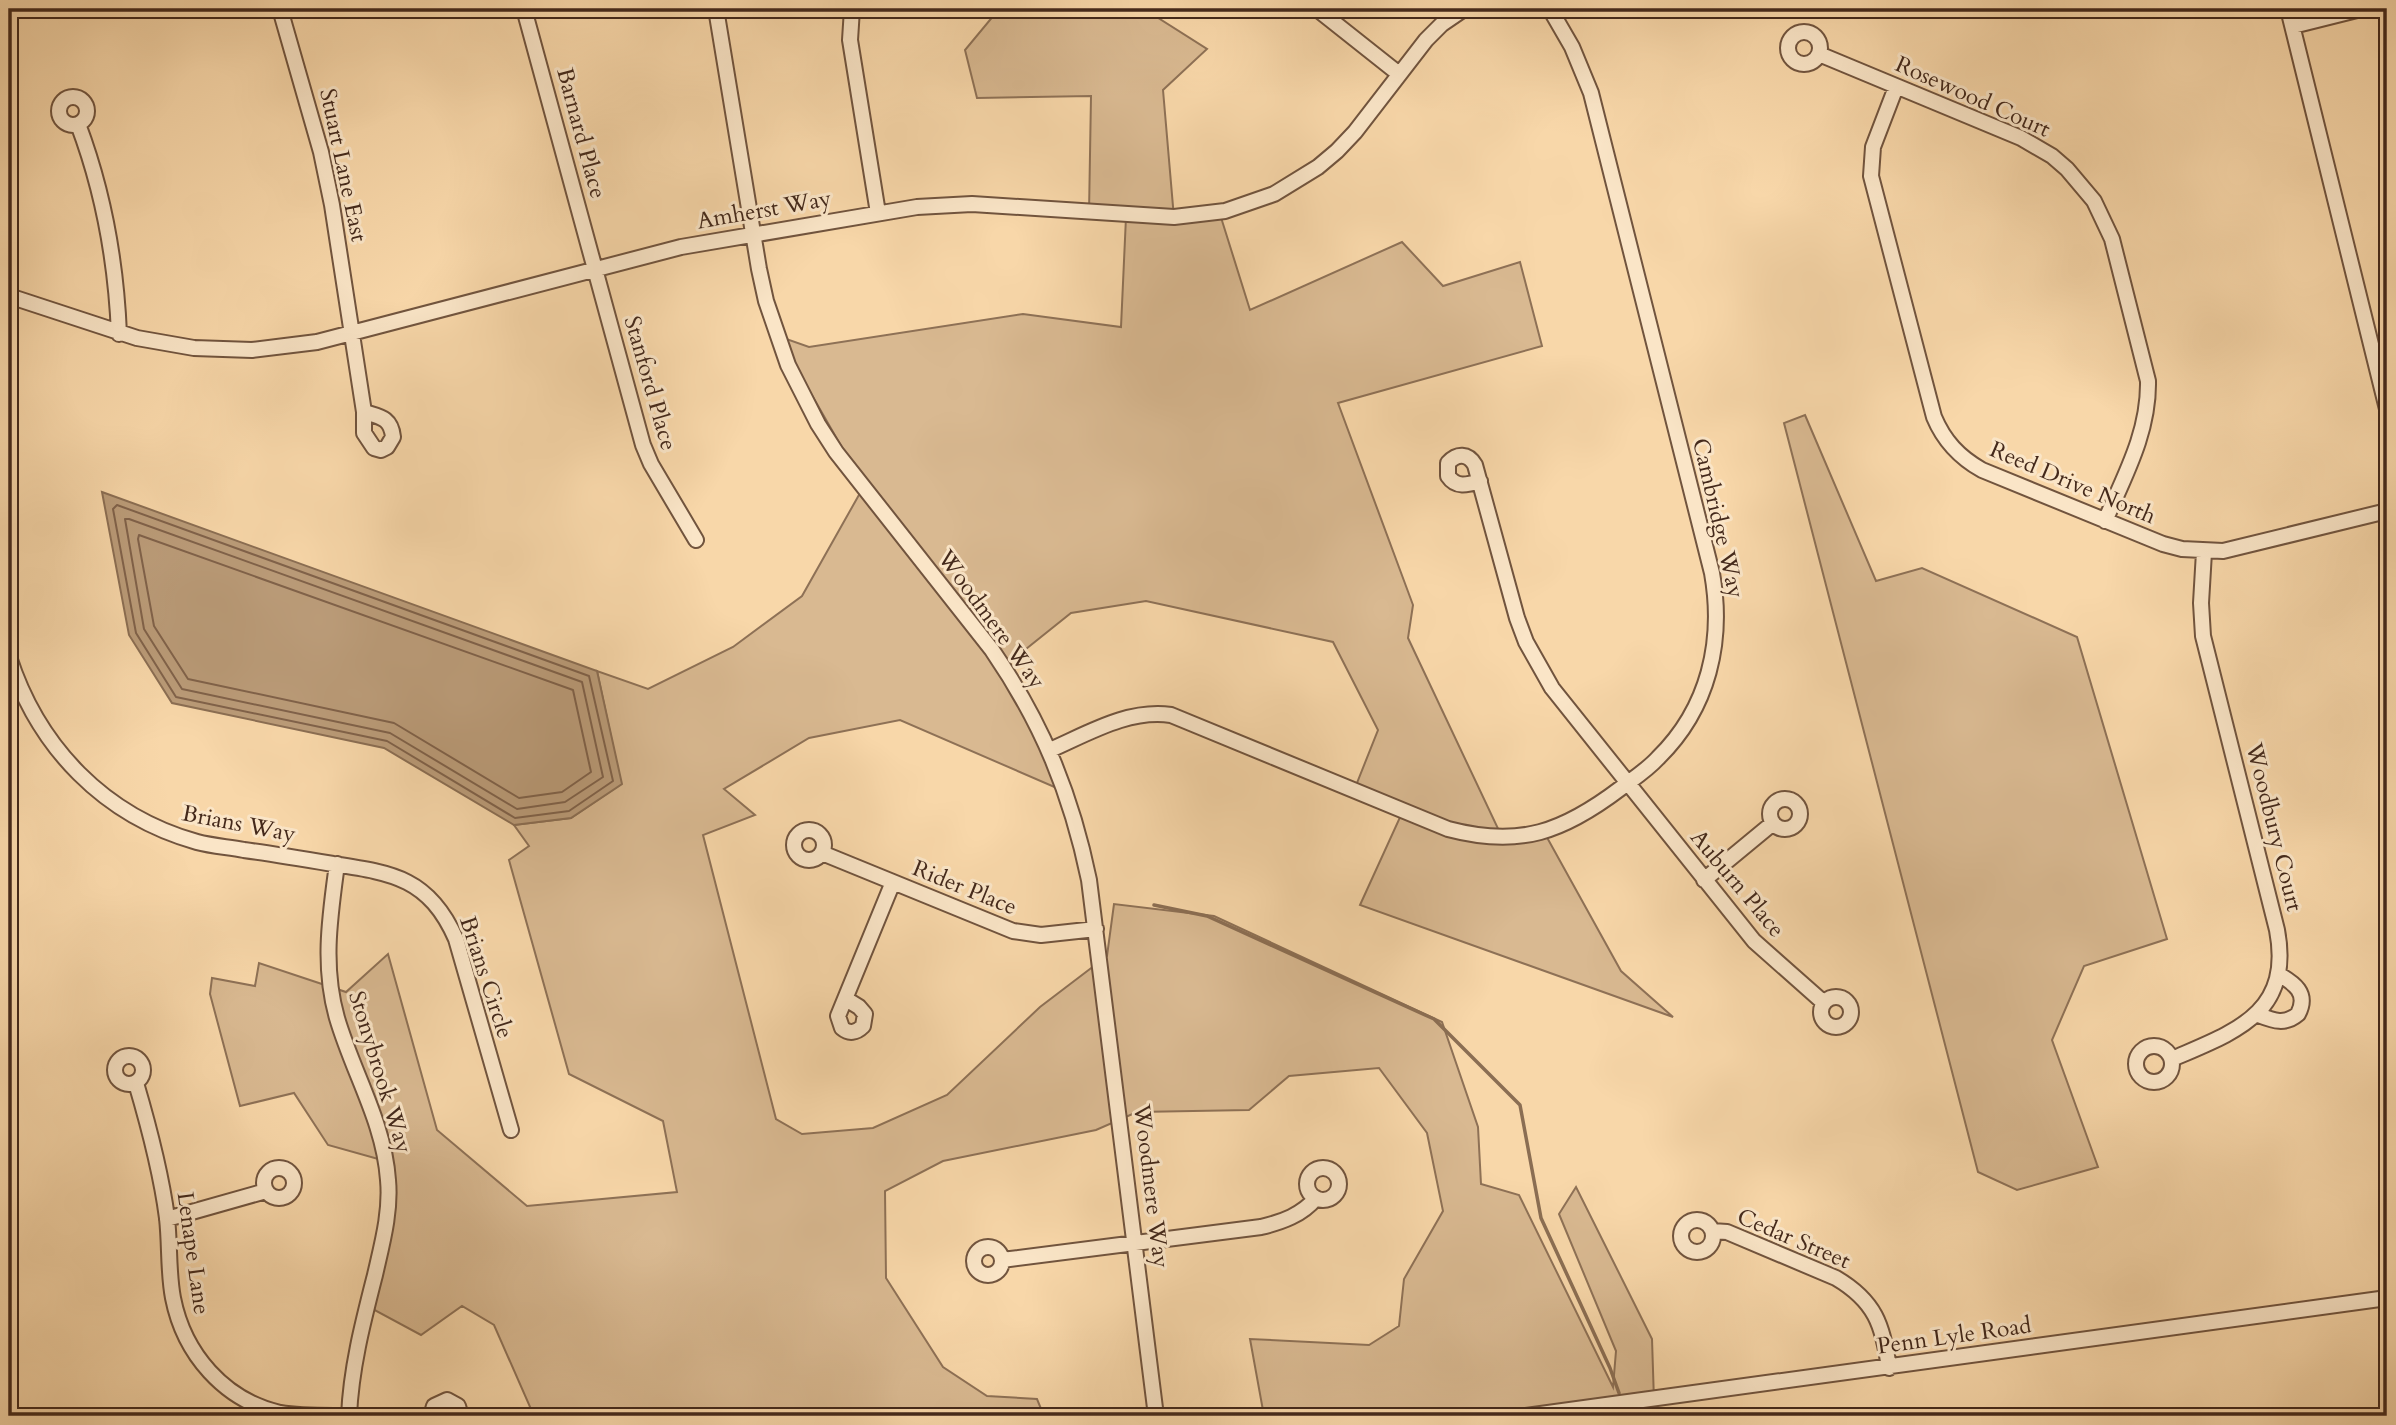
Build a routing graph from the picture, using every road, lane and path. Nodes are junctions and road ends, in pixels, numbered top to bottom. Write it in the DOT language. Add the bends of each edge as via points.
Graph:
graph roads {
  1 [pos="281,9"];
  2 [pos="524,9"];
  3 [pos="716,9"];
  4 [pos="852,9"];
  5 [pos="1317,9"];
  6 [pos="1464,9"];
  7 [pos="1549,9"];
  8 [pos="2288,9"];
  9 [pos="2361,9"];
  10 [pos="2293,26"];
  11 [pos="1819,54"];
  12 [pos="1399,74"];
  13 [pos="1896,87"];
  14 [pos="78,124"];
  15 [pos="878,213"];
  16 [pos="753,233"];
  17 [pos="595,269"];
  18 [pos="9,296"];
  19 [pos="352,333"];
  20 [pos="119,334"];
  21 [pos="2387,409"];
  22 [pos="364,412"];
  23 [pos="1480,481"];
  24 [pos="2387,511"];
  25 [pos="2105,521"];
  26 [pos="696,540"];
  27 [pos="2204,552"];
  28 [pos="9,657"];
  29 [pos="1050,750"];
  30 [pos="1628,783"];
  31 [pos="1773,822"];
  32 [pos="822,853"];
  33 [pos="337,864"];
  34 [pos="1704,880"];
  35 [pos="893,882"];
  36 [pos="1096,929"];
  37 [pos="2278,974"];
  38 [pos="846,999"];
  39 [pos="1824,1003"];
  40 [pos="2256,1014"];
  41 [pos="2172,1059"];
  42 [pos="136,1083"];
  43 [pos="511,1130"];
  44 [pos="266,1191"];
  45 [pos="1316,1198"];
  46 [pos="167,1219"];
  47 [pos="1712,1231"];
  48 [pos="1136,1244"];
  49 [pos="1002,1260"];
  50 [pos="2387,1297"];
  51 [pos="1889,1367"];
  52 [pos="334,1416"];
  53 [pos="349,1416"];
  54 [pos="431,1416"];
  55 [pos="461,1416"];
  56 [pos="1156,1416"];
  57 [pos="1526,1416"];
  1 -- 19 [label="street, Stuart Lane East" via="321,152"];
  2 -- 17 [label="street, Barnard Place"];
  3 -- 16 [label="street, Woodmere Way"];
  4 -- 15 [label="street" via="850,40"];
  5 -- 12 [label="street"];
  6 -- 12 [label="street, Amherst Way" via="1442,24"];
  7 -- 30 [label="street, Cambridge Way" via="1572,47 1591,93 1716,596 1716,641 1697,706 1673,743"];
  8 -- 10 [label="street"];
  9 -- 10 [label="street"];
  10 -- 21 [label="street"];
  11 -- 13 [label="street, Rosewood Court"];
  12 -- 15 [label="street, Amherst Way" via="1355,132 1318,167 1274,194 1225,211 1174,218 942,204"];
  13 -- 25 [label="street, Reed Drive North" via="1873,147 1871,176 1938,428 1956,453 1969,462"];
  13 -- 25 [label="street, Rosewood Court" via="2052,156 2082,184 2104,219 2144,363 2148,400 2141,435"];
  14 -- 20 [label="street" via="108,225"];
  15 -- 16 [label="street, Amherst Way"];
  16 -- 17 [label="street, Amherst Way"];
  16 -- 29 [label="street, Woodmere Way" via="776,333 818,424 992,650"];
  17 -- 19 [label="street, Amherst Way"];
  17 -- 26 [label="street, Stanford Place" via="650,464"];
  18 -- 20 [label="street, Amherst Way"];
  19 -- 20 [label="street, Amherst Way" via="243,350 185,347"];
  19 -- 22 [label="street, Stuart Lane East"];
  23 -- 30 [label="street, Auburn Place" via="1526,642 1552,688"];
  24 -- 27 [label="street, Reed Drive North" via="2242,548"];
  25 -- 27 [label="street, Reed Drive North" via="2163,544"];
  27 -- 37 [label="street, Woodbury Court" via="2203,636 2277,930"];
  28 -- 33 [label="street, Brians Way" via="26,702 55,749 87,783 127,813 200,843"];
  29 -- 30 [label="street, Cambridge Way" via="1128,717 1171,715 1448,829 1491,837 1529,835 1568,823"];
  29 -- 36 [label="street, Woodmere Way" via="1081,840"];
  30 -- 34 [label="street, Auburn Place"];
  31 -- 34 [label="street"];
  32 -- 35 [label="street, Rider Place"];
  33 -- 43 [label="street, Brians Circle" via="403,879 442,912 456,939"];
  33 -- 53 [label="street, Stonybrook Way" via="327,946 332,996 381,1135 389,1183 385,1231 354,1361"];
  34 -- 39 [label="street, Auburn Place" via="1754,941"];
  35 -- 36 [label="street, Rider Place" via="1013,932 1041,935"];
  35 -- 38 [label="street"];
  36 -- 48 [label="street, Woodmere Way"];
  37 -- 40 [label="street, Woodbury Court"];
  37 -- 40 [label="street" via="2297,986 2302,1007 2285,1022"];
  40 -- 41 [label="street, Woodbury Court" via="2234,1032"];
  42 -- 46 [label="street, Lenape Lane"];
  44 -- 46 [label="street"];
  45 -- 48 [label="street" via="1307,1209 1261,1227"];
  46 -- 52 [label="street, Lenape Lane" via="176,1314 202,1364 227,1388 259,1406 298,1416"];
  47 -- 51 [label="street, Cedar Street" via="1727,1232 1851,1287 1880,1324"];
  48 -- 49 [label="street"];
  48 -- 56 [label="street, Woodmere Way"];
  50 -- 51 [label="street, Penn Lyle Road"];
  51 -- 57 [label="street, Penn Lyle Road"];
  54 -- 55 [label="street" via="434,1406 447,1400 458,1406"];
}
